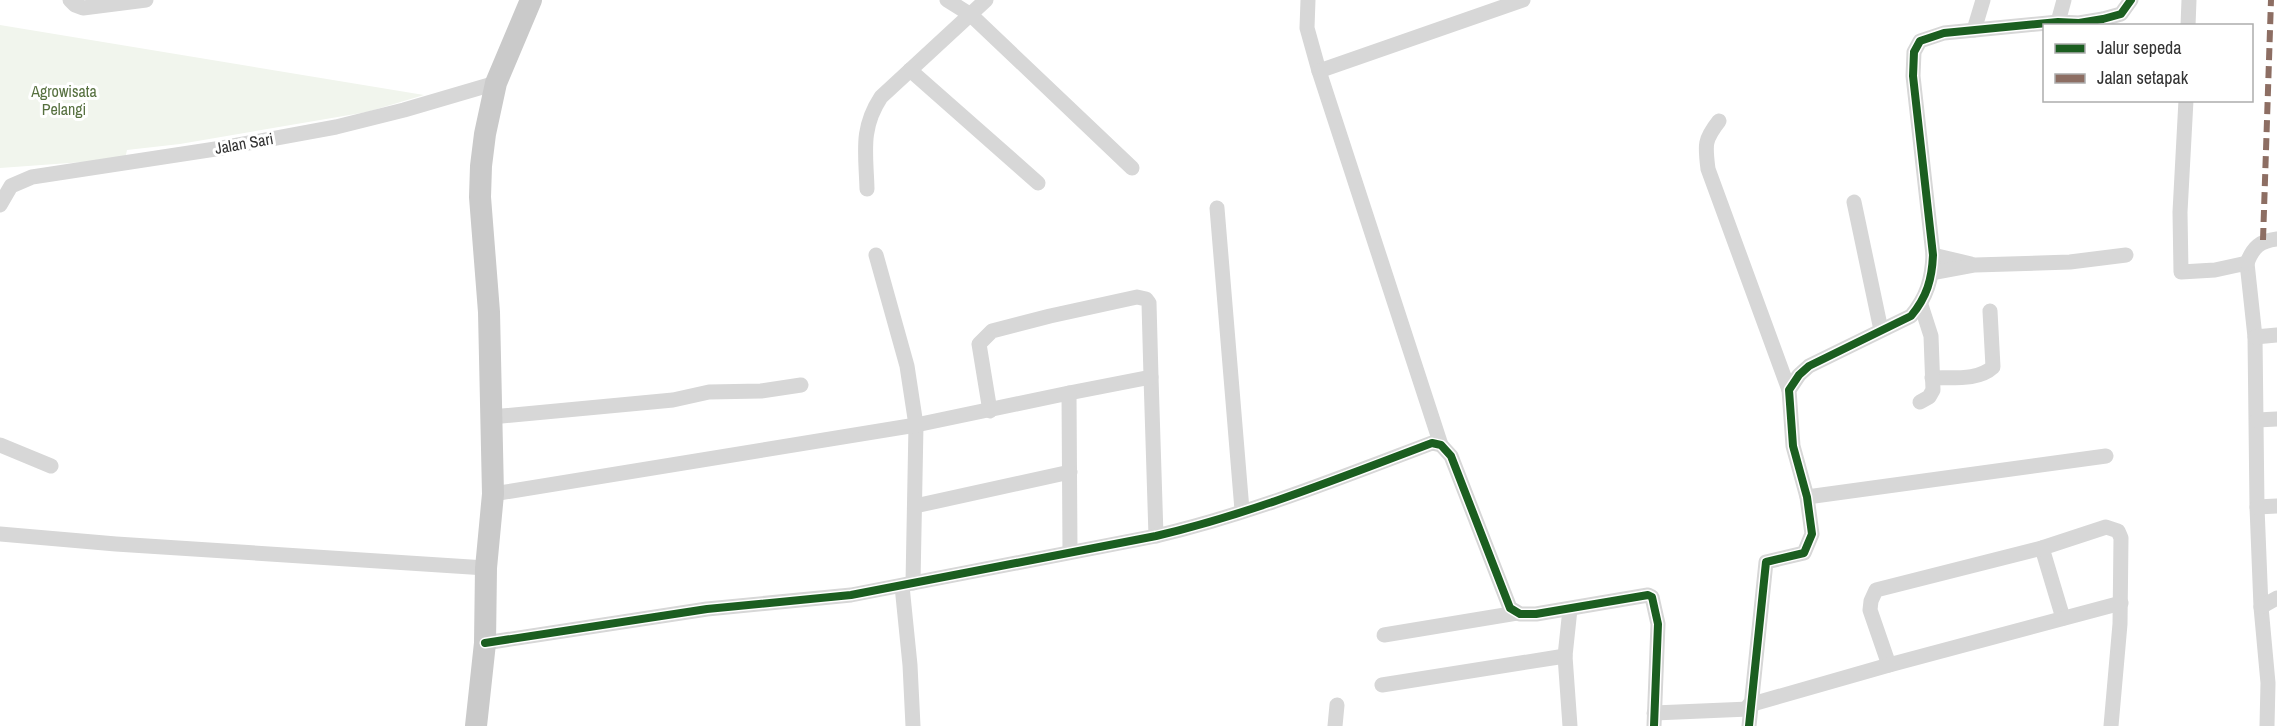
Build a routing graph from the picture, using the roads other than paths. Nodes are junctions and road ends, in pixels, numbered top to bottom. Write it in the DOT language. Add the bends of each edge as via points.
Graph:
graph roads {
  1 [pos="70,0"];
  2 [pos="146,0"];
  3 [pos="531,0"];
  4 [pos="947,0"];
  5 [pos="986,0"];
  6 [pos="1308,0"];
  7 [pos="1523,0"];
  8 [pos="1983,0"];
  9 [pos="2064,0"];
  10 [pos="2132,0"];
  11 [pos="2189,0"];
  12 [pos="971,15"];
  13 [pos="2058,22"];
  14 [pos="2188,24"];
  15 [pos="1974,30"];
  16 [pos="910,70"];
  17 [pos="1319,71"];
  18 [pos="496,83"];
  19 [pos="2186,102"];
  20 [pos="1719,121"];
  21 [pos="1132,168"];
  22 [pos="1038,183"];
  23 [pos="867,189"];
  24 [pos="1854,202"];
  25 [pos="0,205"];
  26 [pos="1218,208"];
  27 [pos="2277,239"];
  28 [pos="876,255"];
  29 [pos="1933,255"];
  30 [pos="2126,255"];
  31 [pos="2247,263"];
  32 [pos="1975,265"];
  33 [pos="1932,273"];
  34 [pos="1921,304"];
  35 [pos="1990,311"];
  36 [pos="1881,330"];
  37 [pos="2277,335"];
  38 [pos="2255,337"];
  39 [pos="1150,376"];
  40 [pos="1932,378"];
  41 [pos="801,385"];
  42 [pos="1789,390"];
  43 [pos="1069,393"];
  44 [pos="1920,402"];
  45 [pos="990,411"];
  46 [pos="491,417"];
  47 [pos="2277,419"];
  48 [pos="2257,420"];
  49 [pos="916,425"];
  50 [pos="0,445"];
  51 [pos="1441,445"];
  52 [pos="2106,456"];
  53 [pos="51,466"];
  54 [pos="1070,472"];
  55 [pos="494,494"];
  56 [pos="1808,497"];
  57 [pos="915,506"];
  58 [pos="2277,506"];
  59 [pos="2257,507"];
  60 [pos="1242,510"];
  61 [pos="0,534"];
  62 [pos="1156,536"];
  63 [pos="2042,548"];
  64 [pos="1070,551"];
  65 [pos="486,568"];
  66 [pos="907,585"];
  67 [pos="2277,598"];
  68 [pos="2121,603"];
  69 [pos="2261,607"];
  70 [pos="1570,609"];
  71 [pos="1517,613"];
  72 [pos="2063,618"];
  73 [pos="1384,635"];
  74 [pos="485,643"];
  75 [pos="1565,656"];
  76 [pos="1889,664"];
  77 [pos="2273,683"];
  78 [pos="1382,685"];
  79 [pos="1337,705"];
  80 [pos="1749,707"];
  81 [pos="1654,719"];
  82 [pos="476,726"];
  83 [pos="913,726"];
  84 [pos="1335,726"];
  85 [pos="1570,726"];
  86 [pos="1749,726"];
  87 [pos="2111,726"];
  88 [pos="2267,726"];
  1 -- 2 [label="street" via="83,8"];
  3 -- 18 [label="main road"];
  4 -- 12 [label="street"];
  5 -- 12 [label="street"];
  6 -- 17 [label="street" via="1307,28"];
  7 -- 17 [label="street"];
  8 -- 15 [label="street"];
  9 -- 13 [label="street"];
  10 -- 13 [label="street" via="2121,14 2079,23"];
  11 -- 14 [label="street"];
  12 -- 16 [label="street"];
  12 -- 21 [label="street"];
  13 -- 15 [label="street"];
  15 -- 29 [label="street" via="1929,37 1920,41 1914,52 1912,76"];
  16 -- 22 [label="street"];
  16 -- 23 [label="street" via="871,113 866,134"];
  17 -- 51 [label="street"];
  18 -- 25 [label="street, Jalan Sari" via="336,127 32,177 11,186"];
  18 -- 46 [label="main road" via="485,134 480,196 489,312"];
  19 -- 31 [label="street" via="2181,272"];
  20 -- 42 [label="street" via="1707,136 1708,170"];
  24 -- 36 [label="street"];
  26 -- 60 [label="street"];
  27 -- 31 [label="street" via="2263,240"];
  28 -- 49 [label="street" via="907,366"];
  29 -- 32 [label="street"];
  29 -- 33 [label="street"];
  30 -- 32 [label="street" via="2070,262"];
  31 -- 38 [label="street"];
  32 -- 33 [label="street"];
  33 -- 34 [label="street"];
  34 -- 36 [label="street" via="1911,316"];
  34 -- 40 [label="street" via="1931,336"];
  35 -- 40 [label="street" via="1993,367 1979,376"];
  36 -- 42 [label="street" via="1809,366"];
  37 -- 38 [label="street"];
  38 -- 48 [label="street"];
  39 -- 43 [label="street"];
  39 -- 45 [label="street" via="1149,303 1137,297 987,335 979,344"];
  39 -- 62 [label="street"];
  40 -- 44 [label="street" via="1932,394"];
  41 -- 46 [label="street"];
  42 -- 56 [label="street" via="1793,446"];
  43 -- 45 [label="street"];
  43 -- 54 [label="street"];
  45 -- 49 [label="street"];
  46 -- 55 [label="main road"];
  47 -- 48 [label="street"];
  48 -- 59 [label="street"];
  49 -- 55 [label="street"];
  49 -- 57 [label="street"];
  50 -- 53 [label="street"];
  51 -- 60 [label="street" via="1432,443"];
  51 -- 71 [label="street" via="1451,456 1510,608"];
  52 -- 56 [label="street"];
  54 -- 57 [label="street"];
  54 -- 64 [label="street"];
  55 -- 65 [label="main road"];
  56 -- 80 [label="street" via="1812,534 1804,553 1766,562"];
  57 -- 66 [label="street"];
  58 -- 59 [label="street"];
  59 -- 69 [label="street"];
  60 -- 62 [label="street"];
  61 -- 65 [label="street"];
  62 -- 64 [label="street"];
  63 -- 68 [label="street" via="2106,527 2118,531"];
  63 -- 72 [label="street"];
  63 -- 76 [label="street" via="1876,590 1870,610"];
  64 -- 66 [label="street"];
  65 -- 74 [label="main road"];
  66 -- 74 [label="street" via="851,595 707,609"];
  66 -- 83 [label="street"];
  67 -- 69 [label="street"];
  68 -- 72 [label="street"];
  68 -- 87 [label="street"];
  69 -- 77 [label="street"];
  70 -- 71 [label="street"];
  70 -- 75 [label="street"];
  70 -- 81 [label="street" via="1652,597 1658,624"];
  71 -- 73 [label="street"];
  72 -- 76 [label="street"];
  74 -- 82 [label="main road"];
  75 -- 78 [label="street"];
  75 -- 85 [label="street"];
  76 -- 80 [label="street"];
  77 -- 88 [label="street"];
  79 -- 84 [label="street"];
  80 -- 81 [label="street"];
  80 -- 86 [label="street"];
}
